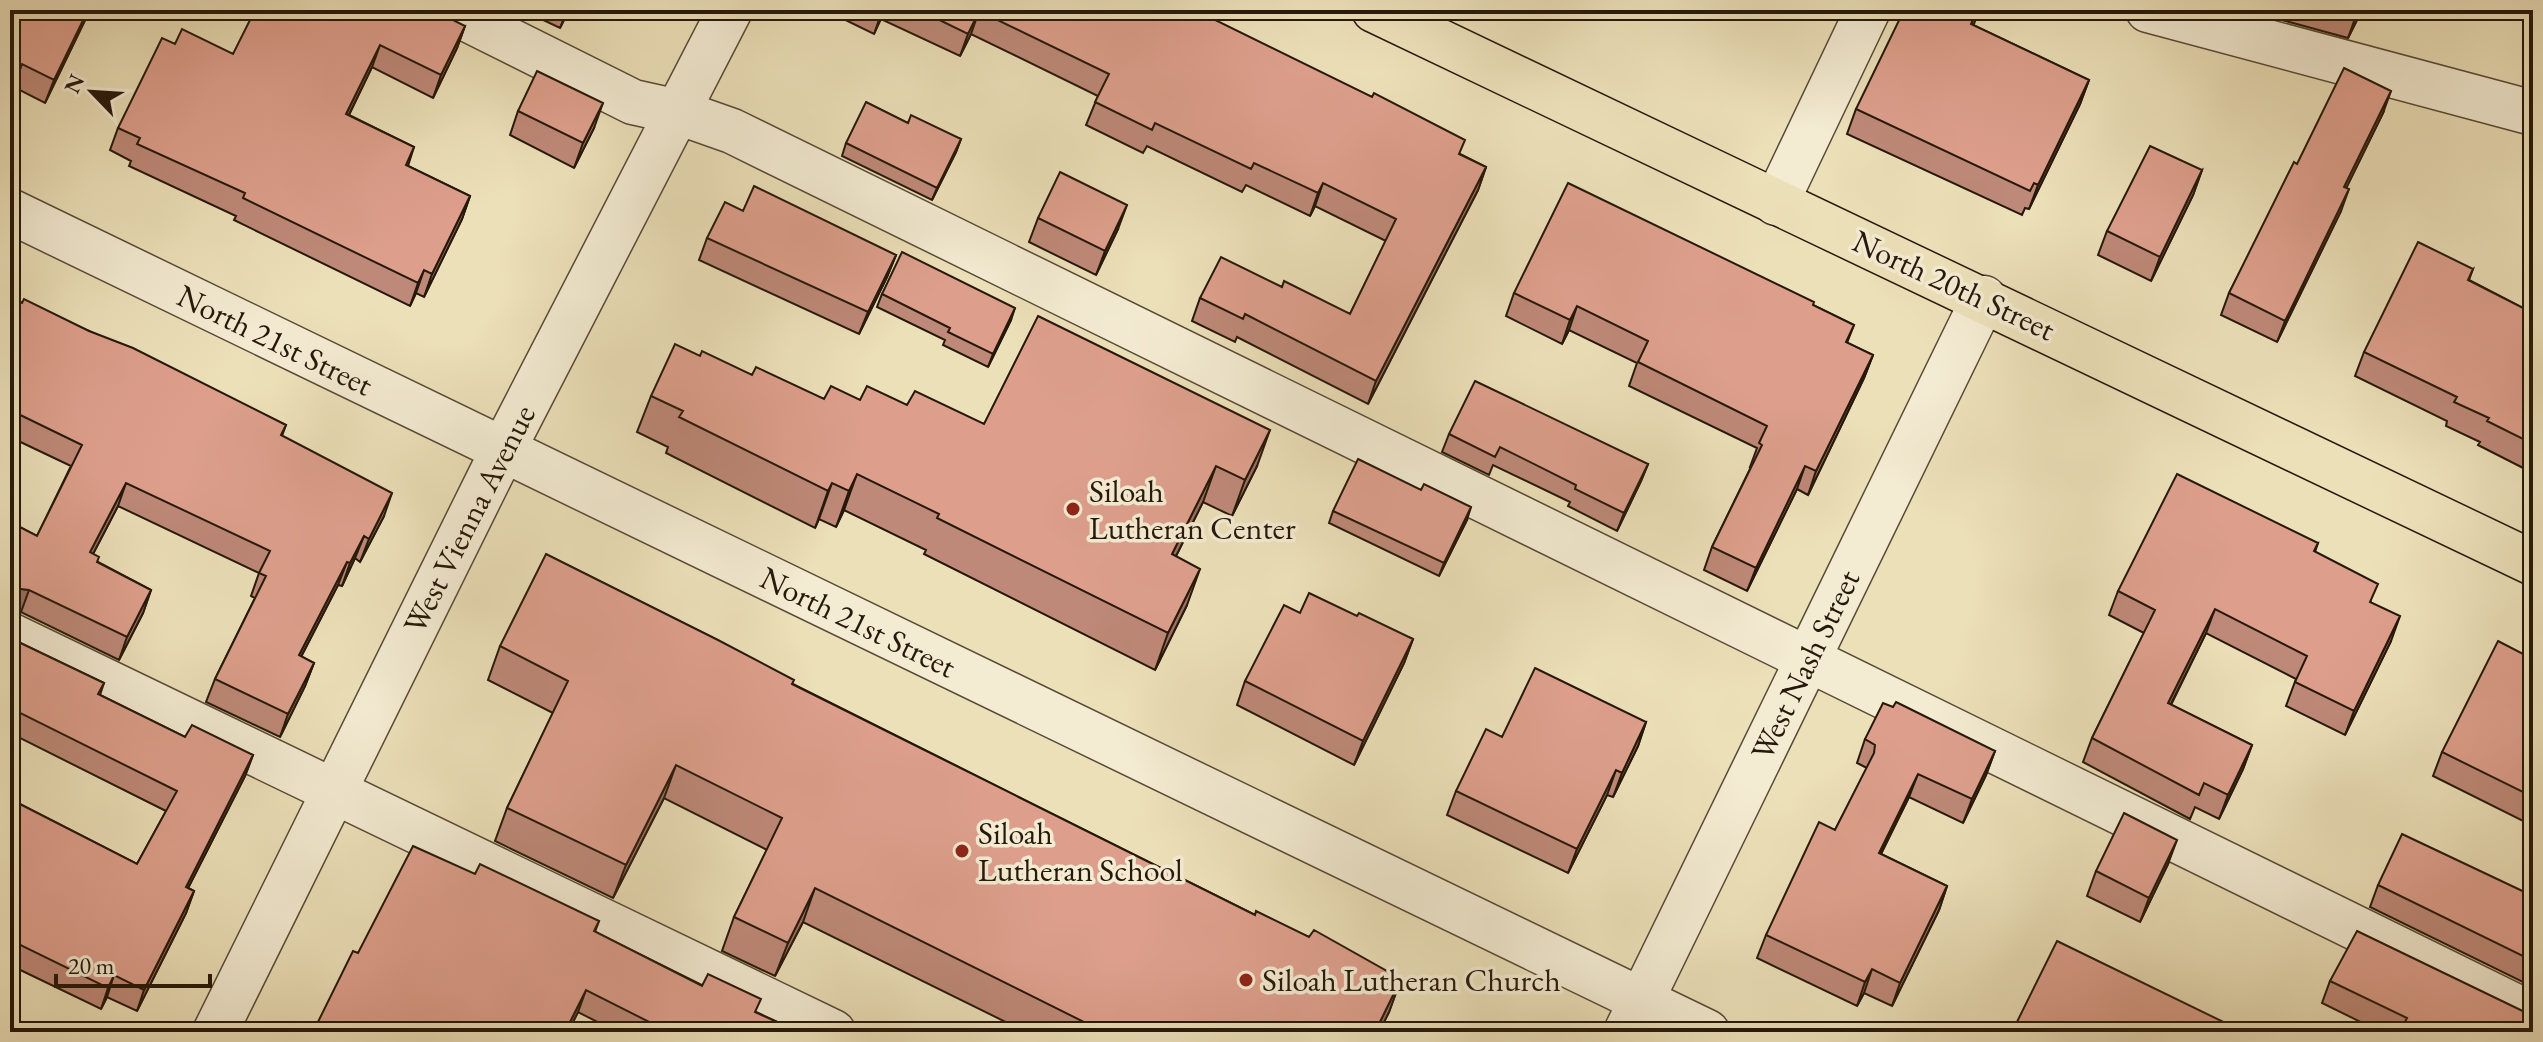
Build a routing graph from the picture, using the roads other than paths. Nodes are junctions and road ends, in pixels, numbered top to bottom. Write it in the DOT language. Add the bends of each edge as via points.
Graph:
graph roads {
  1 [pos="449,10"];
  2 [pos="730,10"];
  3 [pos="1374,10"];
  4 [pos="1868,10"];
  5 [pos="2148,10"];
  6 [pos="678,112"];
  7 [pos="2533,113"];
  8 [pos="1776,203"];
  9 [pos="10,211"];
  10 [pos="1984,298"];
  11 [pos="503,450"];
  12 [pos="2533,563"];
  13 [pos="10,635"];
  14 [pos="1808,658"];
  15 [pos="333,789"];
  16 [pos="2533,1015"];
  17 [pos="1634,1016"];
  18 [pos="215,1032"];
  19 [pos="833,1032"];
  20 [pos="1707,1032"];
  1 -- 6 [label="street" via="633,102"];
  2 -- 6 [label="street, West Vienna Avenue"];
  3 -- 8 [label="main road, North 20th Street"];
  4 -- 8 [label="street"];
  5 -- 7 [label="street"];
  6 -- 11 [label="street, West Vienna Avenue"];
  6 -- 14 [label="street" via="732,131"];
  8 -- 10 [label="main road, North 20th Street"];
  9 -- 11 [label="street, North 21st Street"];
  10 -- 12 [label="main road, North 20th Street"];
  10 -- 14 [label="street, West Nash Street"];
  11 -- 15 [label="street, West Vienna Avenue"];
  11 -- 17 [label="street, North 21st Street"];
  13 -- 15 [label="street"];
  14 -- 16 [label="street"];
  14 -- 17 [label="street, West Nash Street"];
  15 -- 18 [label="street, West Vienna Avenue"];
  15 -- 19 [label="street"];
  17 -- 20 [label="street, North 21st Street"];
}
